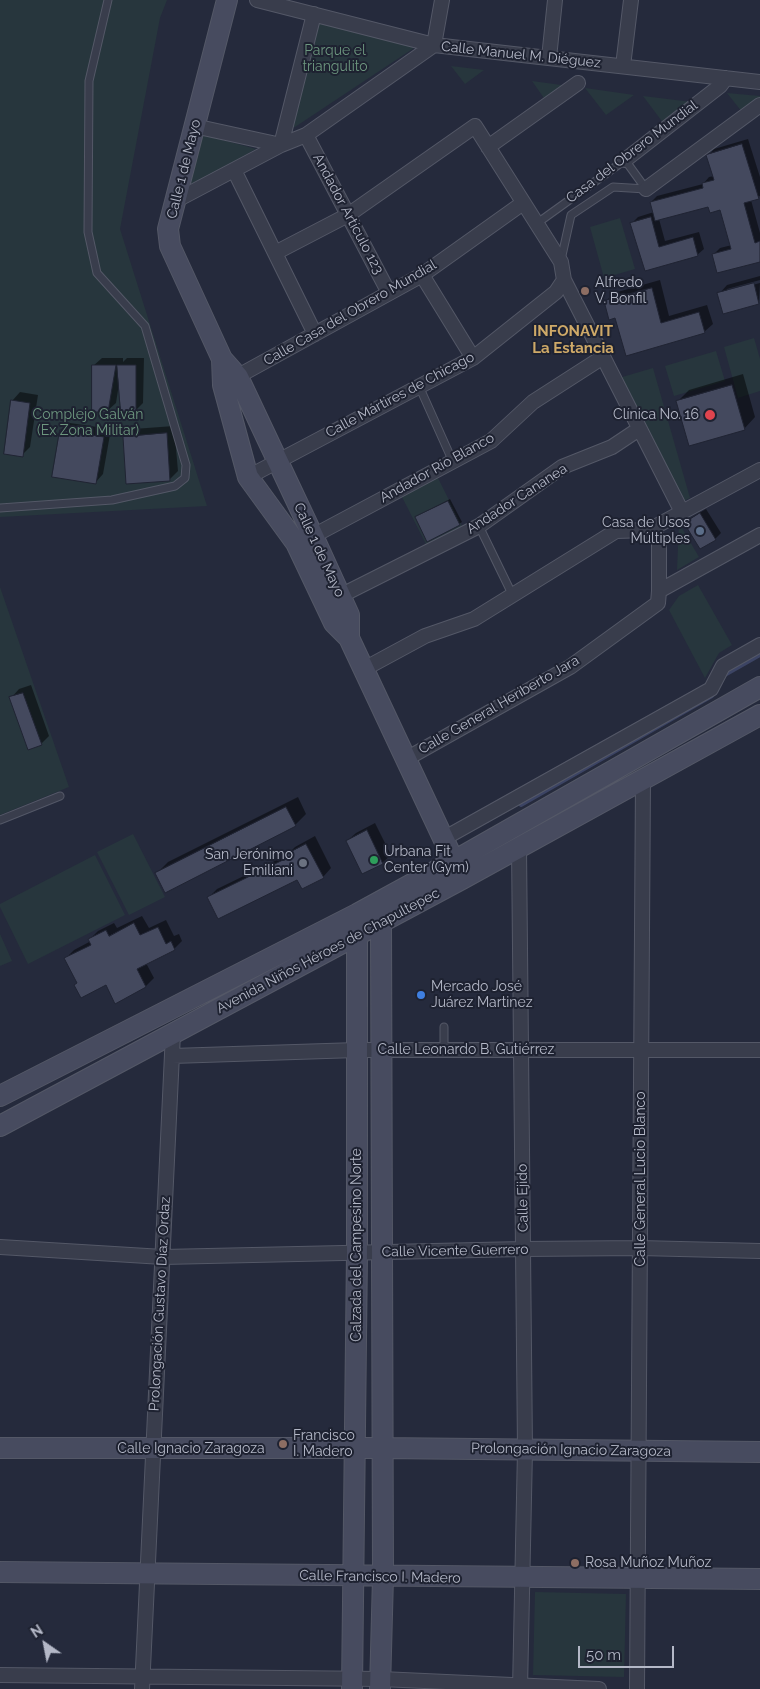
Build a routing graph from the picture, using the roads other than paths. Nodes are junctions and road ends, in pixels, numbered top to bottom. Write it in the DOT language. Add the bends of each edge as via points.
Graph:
graph roads {
  1 [pos="108,0"];
  2 [pos="227,0"];
  3 [pos="257,0"];
  4 [pos="442,0"];
  5 [pos="555,0"];
  6 [pos="631,0"];
  7 [pos="314,14"];
  8 [pos="434,45"];
  9 [pos="549,58"];
  10 [pos="623,66"];
  11 [pos="726,78"];
  12 [pos="760,82"];
  13 [pos="578,83"];
  14 [pos="760,105"];
  15 [pos="194,126"];
  16 [pos="306,135"];
  17 [pos="282,145"];
  18 [pos="488,147"];
  19 [pos="625,160"];
  20 [pos="234,170"];
  21 [pos="646,189"];
  22 [pos="176,201"];
  23 [pos="523,203"];
  24 [pos="348,215"];
  25 [pos="536,224"];
  26 [pos="275,253"];
  27 [pos="560,262"];
  28 [pos="422,275"];
  29 [pos="564,280"];
  30 [pos="390,293"];
  31 [pos="315,334"];
  32 [pos="603,357"];
  33 [pos="473,358"];
  34 [pos="231,381"];
  35 [pos="419,386"];
  36 [pos="639,429"];
  37 [pos="278,461"];
  38 [pos="453,462"];
  39 [pos="760,470"];
  40 [pos="248,477"];
  41 [pos="0,508"];
  42 [pos="682,512"];
  43 [pos="479,526"];
  44 [pos="649,530"];
  45 [pos="760,535"];
  46 [pos="313,536"];
  47 [pos="658,591"];
  48 [pos="340,596"];
  49 [pos="513,596"];
  50 [pos="349,638"];
  51 [pos="760,645"];
  52 [pos="364,670"];
  53 [pos="760,687"];
  54 [pos="760,715"];
  55 [pos="406,759"];
  56 [pos="643,779"];
  57 [pos="60,796"];
  58 [pos="0,820"];
  59 [pos="443,839"];
  60 [pos="519,848"];
  61 [pos="458,870"];
  62 [pos="356,914"];
  63 [pos="381,922"];
  64 [pos="358,935"];
  65 [pos="444,1027"];
  66 [pos="173,1033"];
  67 [pos="357,1050"];
  68 [pos="382,1050"];
  69 [pos="444,1050"];
  70 [pos="521,1050"];
  71 [pos="641,1050"];
  72 [pos="760,1050"];
  73 [pos="172,1056"];
  74 [pos="0,1096"];
  75 [pos="0,1126"];
  76 [pos="357,1154"];
  77 [pos="382,1155"];
  78 [pos="357,1202"];
  79 [pos="382,1202"];
  80 [pos="0,1247"];
  81 [pos="640,1248"];
  82 [pos="523,1249"];
  83 [pos="760,1251"];
  84 [pos="357,1252"];
  85 [pos="382,1252"];
  86 [pos="163,1258"];
  87 [pos="0,1448"];
  88 [pos="154,1448"];
  89 [pos="382,1448"];
  90 [pos="355,1449"];
  91 [pos="526,1450"];
  92 [pos="639,1451"];
  93 [pos="760,1452"];
  94 [pos="0,1572"];
  95 [pos="148,1574"];
  96 [pos="354,1576"];
  97 [pos="383,1577"];
  98 [pos="523,1578"];
  99 [pos="638,1579"];
  100 [pos="760,1580"];
  101 [pos="0,1676"];
  102 [pos="142,1683"];
  103 [pos="352,1684"];
  104 [pos="380,1684"];
  105 [pos="520,1687"];
  106 [pos="599,1689"];
  107 [pos="637,1689"];
  1 -- 41 [label="lane" via="89,81 88,232 96,273 145,326 186,465 185,478 175,486 112,500"];
  2 -- 15 [label="main road, Calle 1 de Mayo"];
  3 -- 7 [label="street"];
  4 -- 8 [label="street"];
  5 -- 9 [label="street"];
  6 -- 10 [label="street"];
  7 -- 8 [label="street"];
  7 -- 17 [label="street"];
  8 -- 9 [label="street, Calle Manuel M. Diéguez"];
  8 -- 16 [label="street, Calle Manuel M. Diéguez"];
  9 -- 10 [label="street, Calle Manuel M. Diéguez"];
  10 -- 11 [label="street, Calle Manuel M. Diéguez"];
  11 -- 12 [label="street, Calle Manuel M. Diéguez"];
  11 -- 19 [label="street, Casa del Obrero Mundial"];
  13 -- 18 [label="street"];
  14 -- 21 [label="street"];
  15 -- 17 [label="street"];
  15 -- 22 [label="main road, Calle 1 de Mayo"];
  16 -- 17 [label="street, Calle Manuel M. Diéguez"];
  16 -- 24 [label="street, Andador Artículo 123"];
  17 -- 20 [label="street, Calle Manuel M. Diéguez"];
  18 -- 23 [label="street"];
  18 -- 24 [label="street" via="475,126"];
  19 -- 21 [label="lane"];
  19 -- 25 [label="lane, Casa del Obrero Mundial"];
  20 -- 22 [label="street, Calle Manuel M. Diéguez"];
  20 -- 26 [label="street"];
  21 -- 27 [label="lane" via="613,187 571,215"];
  22 -- 34 [label="main road, Calle 1 de Mayo" via="168,230 170,246"];
  23 -- 25 [label="street"];
  23 -- 28 [label="street, Calle Casa del Obrero Mundial"];
  24 -- 26 [label="street"];
  24 -- 30 [label="street, Andador Artículo 123"];
  25 -- 27 [label="street"];
  26 -- 31 [label="street"];
  27 -- 29 [label="street"];
  28 -- 30 [label="street, Calle Casa del Obrero Mundial"];
  28 -- 33 [label="street"];
  29 -- 32 [label="street"];
  29 -- 33 [label="street, Calle Mártires de Chicago" via="556,292"];
  30 -- 31 [label="street, Calle Casa del Obrero Mundial"];
  31 -- 34 [label="street, Calle Casa del Obrero Mundial"];
  32 -- 36 [label="street"];
  32 -- 38 [label="street, Andador Río Blanco" via="533,402 491,441"];
  33 -- 35 [label="street, Calle Mártires de Chicago"];
  34 -- 37 [label="main road, Calle 1 de Mayo"];
  34 -- 40 [label="main road, Calle 1 de Mayo"];
  35 -- 37 [label="street, Calle Mártires de Chicago"];
  35 -- 38 [label="lane"];
  36 -- 42 [label="street"];
  36 -- 43 [label="street, Andador Cananea" via="612,447 562,467"];
  37 -- 40 [label="street, Calle Mártires de Chicago"];
  37 -- 46 [label="main road, Calle 1 de Mayo"];
  38 -- 46 [label="street, Andador Río Blanco"];
  39 -- 42 [label="street"];
  40 -- 50 [label="main road, Calle 1 de Mayo" via="296,543 334,623"];
  42 -- 44 [label="street"];
  43 -- 48 [label="street, Andador Cananea"];
  43 -- 49 [label="lane"];
  44 -- 47 [label="street" via="659,538"];
  44 -- 49 [label="street" via="616,531"];
  45 -- 47 [label="street"];
  46 -- 48 [label="main road, Calle 1 de Mayo"];
  47 -- 55 [label="street, Calle General Heriberto Jara" via="658,603 570,666"];
  48 -- 50 [label="main road, Calle 1 de Mayo" via="349,615"];
  49 -- 52 [label="street" via="474,619 425,636"];
  50 -- 52 [label="main road, Calle 1 de Mayo"];
  51 -- 59 [label="street" via="723,666 711,689"];
  52 -- 55 [label="main road, Calle 1 de Mayo"];
  53 -- 61 [label="main road, Avenida Niños Héroes de Chapultepec"];
  54 -- 56 [label="main road, Avenida Niños Héroes de Chapultepec"];
  55 -- 59 [label="main road, Calle 1 de Mayo"];
  56 -- 60 [label="main road, Avenida Niños Héroes de Chapultepec"];
  56 -- 71 [label="street, Calle General Lucio Blanco"];
  57 -- 58 [label="lane"];
  59 -- 61 [label="main road, Calle 1 de Mayo"];
  60 -- 61 [label="main road, Avenida Niños Héroes de Chapultepec"];
  60 -- 70 [label="street, Calle Ejido"];
  61 -- 62 [label="main road, Avenida Niños Héroes de Chapultepec"];
  61 -- 63 [label="main road, Avenida Niños Héroes de Chapultepec"];
  62 -- 64 [label="main road, Calzada del Campesino Norte"];
  62 -- 74 [label="main road, Avenida Niños Héroes de Chapultepec"];
  63 -- 64 [label="main road, Avenida Niños Héroes de Chapultepec"];
  63 -- 68 [label="main road, Calzada del Campesino Norte"];
  64 -- 66 [label="main road, Avenida Niños Héroes de Chapultepec"];
  64 -- 67 [label="main road, Calzada del Campesino Norte"];
  65 -- 69 [label="lane"];
  66 -- 73 [label="street, Prolongación Gustavo Díaz Ordaz"];
  66 -- 75 [label="main road, Avenida Niños Héroes de Chapultepec"];
  67 -- 68 [label="street, Calle Leonardo B. Gutiérrez"];
  67 -- 73 [label="street, Calle Leonardo B. Gutiérrez"];
  67 -- 76 [label="main road, Calzada del Campesino Norte"];
  68 -- 69 [label="street, Calle Leonardo B. Gutiérrez"];
  68 -- 77 [label="main road, Calzada del Campesino Norte"];
  69 -- 70 [label="street, Calle Leonardo B. Gutiérrez"];
  70 -- 71 [label="street, Calle Leonardo B. Gutiérrez"];
  70 -- 82 [label="street, Calle Ejido"];
  71 -- 72 [label="street, Calle Leonardo B. Gutiérrez"];
  71 -- 81 [label="street, Calle General Lucio Blanco"];
  73 -- 86 [label="street, Prolongación Gustavo Díaz Ordaz"];
  76 -- 77 [label="main road"];
  76 -- 78 [label="main road, Calzada del Campesino Norte"];
  77 -- 79 [label="main road, Calzada del Campesino Norte"];
  78 -- 79 [label="main road"];
  78 -- 84 [label="main road, Calzada del Campesino Norte"];
  79 -- 85 [label="main road, Calzada del Campesino Norte"];
  80 -- 86 [label="street, Calle Vicente Guerrero"];
  81 -- 82 [label="street, Calle Vicente Guerrero"];
  81 -- 83 [label="street, Calle Vicente Guerrero"];
  81 -- 92 [label="street, Calle General Lucio Blanco"];
  82 -- 85 [label="street, Calle Vicente Guerrero"];
  82 -- 91 [label="street, Calle Ejido"];
  84 -- 85 [label="street, Calle Vicente Guerrero"];
  84 -- 86 [label="street, Calle Vicente Guerrero"];
  84 -- 90 [label="main road, Calzada del Campesino Norte"];
  85 -- 89 [label="main road, Calzada del Campesino Norte"];
  86 -- 88 [label="street, Prolongación Gustavo Díaz Ordaz"];
  87 -- 88 [label="main road, Calle Ignacio Zaragoza"];
  88 -- 90 [label="main road, Calle Ignacio Zaragoza"];
  88 -- 95 [label="street, Prolongación Gustavo Díaz Ordaz"];
  89 -- 90 [label="main road, Calle Ignacio Zaragoza"];
  89 -- 91 [label="main road, Prolongación Ignacio Zaragoza"];
  89 -- 97 [label="main road, Calzada del Campesino Norte"];
  90 -- 96 [label="main road, Calzada del Campesino Norte"];
  91 -- 92 [label="main road, Prolongación Ignacio Zaragoza"];
  91 -- 98 [label="street, Calle Ejido"];
  92 -- 93 [label="main road, Prolongación Ignacio Zaragoza"];
  92 -- 99 [label="street, Calle General Lucio Blanco"];
  94 -- 95 [label="main road, Calle Francisco I. Madero"];
  95 -- 96 [label="main road, Calle Francisco I. Madero"];
  95 -- 102 [label="street, Prolongación Gustavo Díaz Ordaz"];
  96 -- 97 [label="main road, Calle Francisco I. Madero"];
  96 -- 103 [label="main road, Calzada del Campesino Norte"];
  97 -- 98 [label="main road, Calle Francisco I. Madero"];
  97 -- 104 [label="main road, Calzada del Campesino Norte"];
  98 -- 99 [label="main road, Calle Francisco I. Madero"];
  98 -- 105 [label="street, Calle Ejido"];
  99 -- 100 [label="main road, Calle Francisco I. Madero"];
  99 -- 107 [label="street, Calle General Lucio Blanco"];
  101 -- 102 [label="street"];
  102 -- 103 [label="street"];
  103 -- 104 [label="street"];
  104 -- 105 [label="street"];
  105 -- 106 [label="street"];
}
